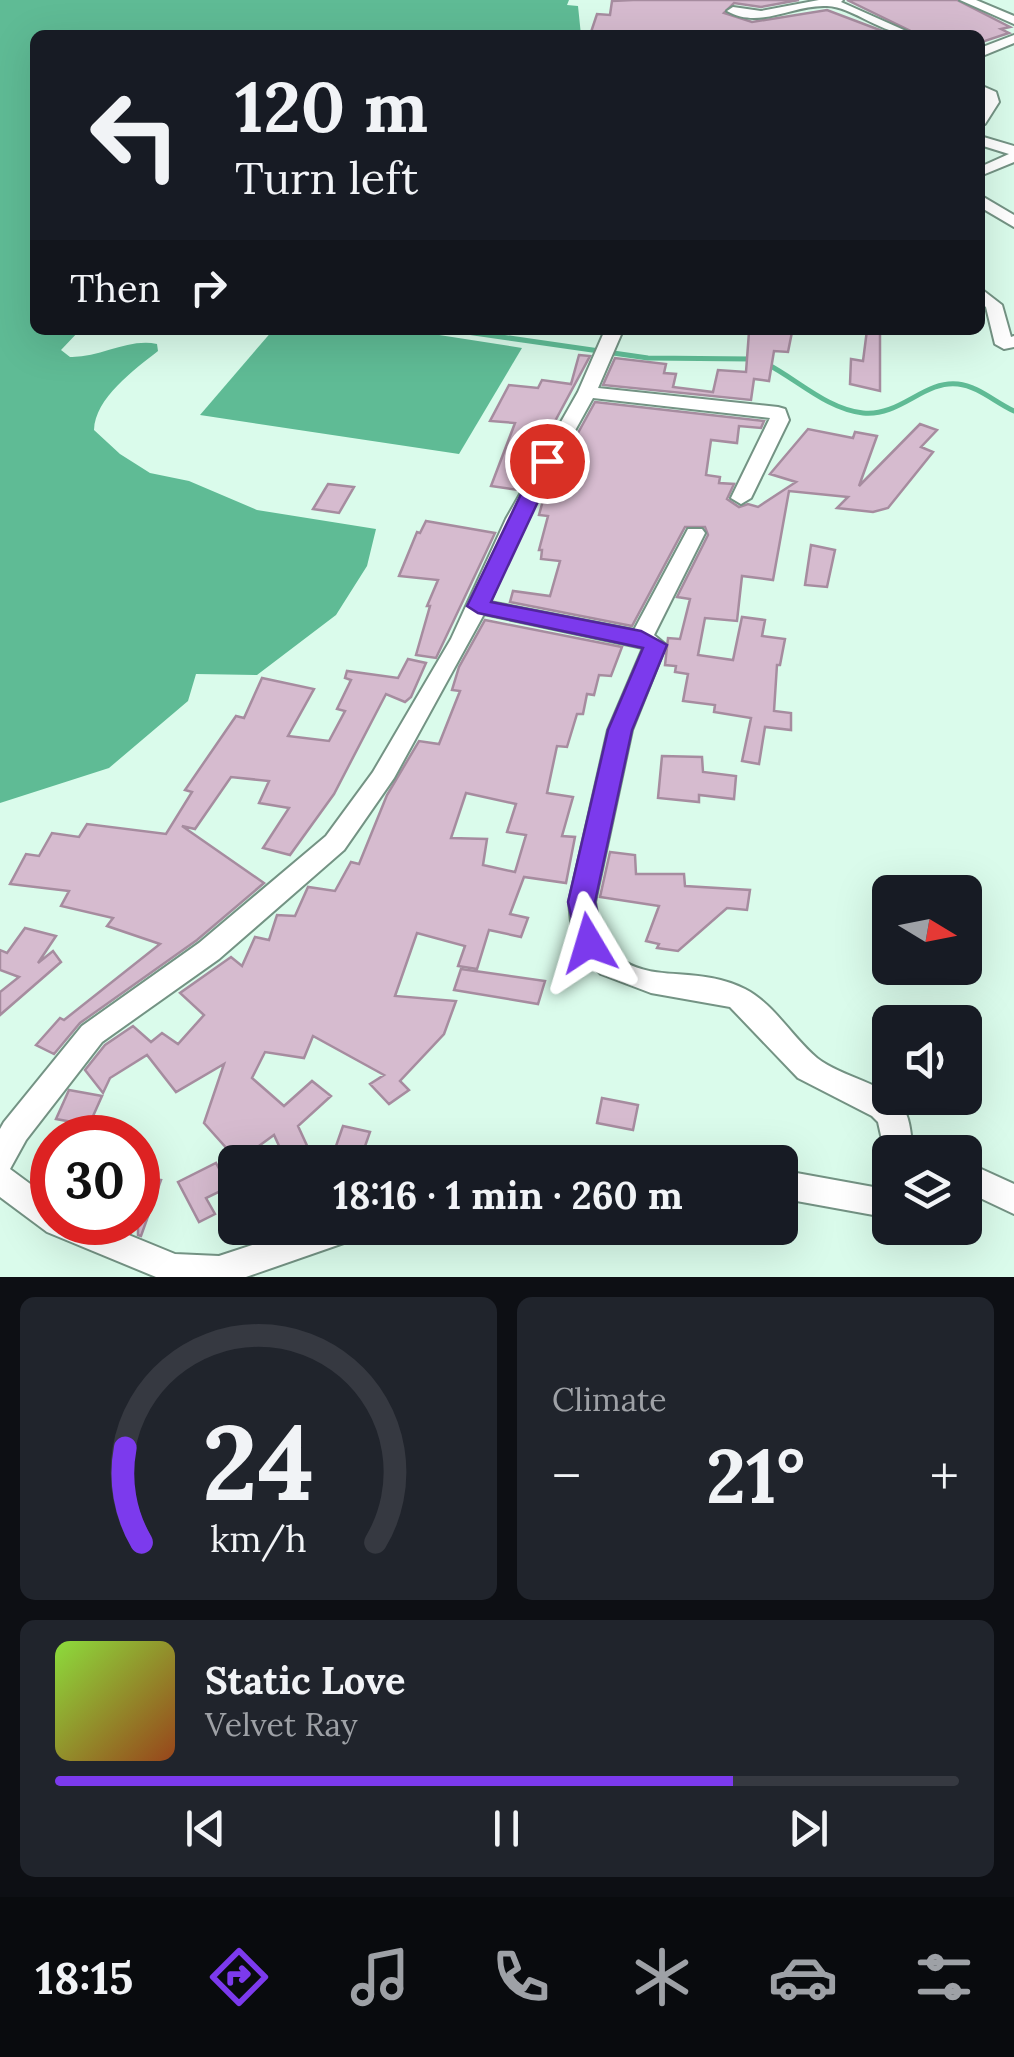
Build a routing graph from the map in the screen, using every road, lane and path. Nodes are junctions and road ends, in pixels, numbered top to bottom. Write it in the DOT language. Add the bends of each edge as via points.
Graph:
graph roads {
  1 [pos="966,0"];
  2 [pos="834,1"];
  3 [pos="733,11"];
  4 [pos="1014,20"];
  5 [pos="898,30"];
  6 [pos="1014,39"];
  7 [pos="985,51"];
  8 [pos="985,92"];
  9 [pos="985,113"];
  10 [pos="985,142"];
  11 [pos="1014,154"];
  12 [pos="985,169"];
  13 [pos="985,203"];
  14 [pos="1014,222"];
  15 [pos="985,298"];
  16 [pos="611,336"];
  17 [pos="1014,342"];
  18 [pos="591,382"];
  19 [pos="741,498"];
  20 [pos="695,533"];
  21 [pos="478,606"];
  22 [pos="641,638"];
  23 [pos="895,1135"];
  24 [pos="0,1159"];
  25 [pos="0,1178"];
  26 [pos="982,1184"];
  27 [pos="798,1187"];
  28 [pos="30,1200"];
  29 [pos="1014,1200"];
  30 [pos="872,1201"];
  31 [pos="116,1245"];
  32 [pos="296,1245"];
  1 -- 4 [label="street"];
  2 -- 3 [label="street" via="761,15"];
  2 -- 5 [label="street"];
  6 -- 7 [label="street"];
  8 -- 9 [label="street" via="992,102"];
  10 -- 11 [label="street"];
  11 -- 12 [label="street"];
  13 -- 14 [label="street"];
  15 -- 17 [label="street" via="994,306 1004,344"];
  16 -- 18 [label="street"];
  18 -- 19 [label="street" via="778,413"];
  18 -- 21 [label="street" via="516,519"];
  20 -- 22 [label="street"];
  21 -- 22 [label="street"];
  21 -- 24 [label="street" via="382,778 335,843 209,951 92,1034 15,1130"];
  22 -- 23 [label="street" via="656,645 620,730 582,902 597,959 614,972 740,999 796,1059 883,1107"];
  25 -- 28 [label="street"];
  26 -- 29 [label="street"];
  27 -- 30 [label="street"];
  31 -- 32 [label="street" via="175,1270 219,1271"];
}
